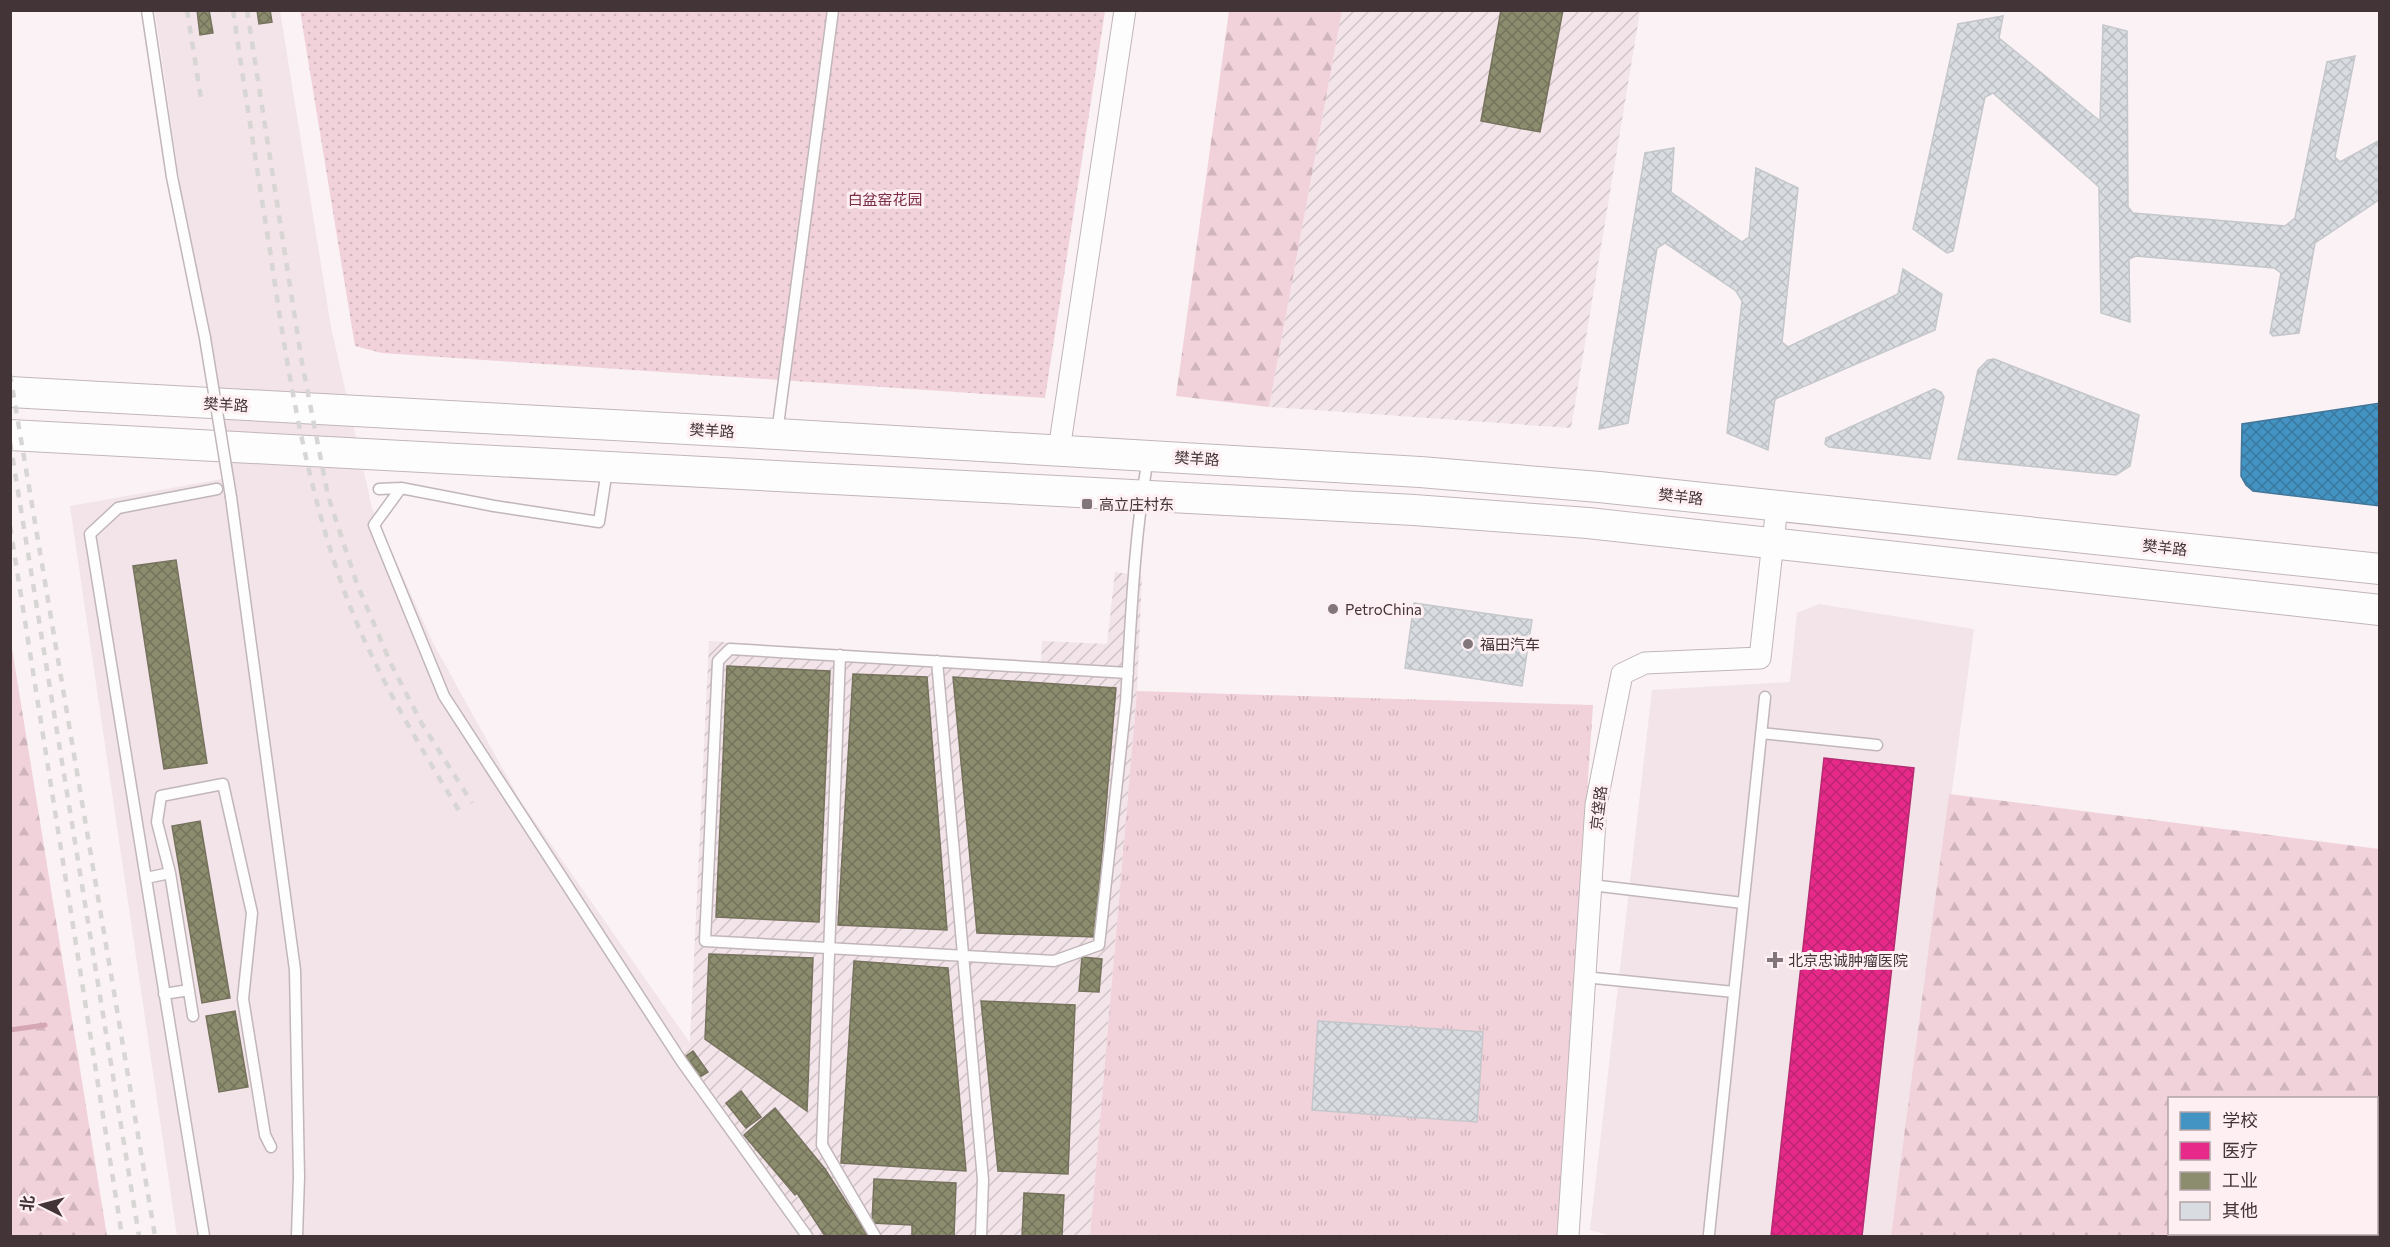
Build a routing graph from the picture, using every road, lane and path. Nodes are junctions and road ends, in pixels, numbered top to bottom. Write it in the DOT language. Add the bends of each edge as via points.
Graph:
graph roads {
  1 [pos="147,10"];
  2 [pos="833,10"];
  3 [pos="1125,10"];
  4 [pos="10,392"];
  5 [pos="777,434"];
  6 [pos="10,435"];
  7 [pos="1059,450"];
  8 [pos="1149,456"];
  9 [pos="608,466"];
  10 [pos="401,488"];
  11 [pos="217,489"];
  12 [pos="379,489"];
  13 [pos="1142,495"];
  14 [pos="1777,506"];
  15 [pos="1773,543"];
  16 [pos="2379,570"];
  17 [pos="2379,610"];
  18 [pos="840,655"];
  19 [pos="937,661"];
  20 [pos="1128,673"];
  21 [pos="1765,697"];
  22 [pos="1761,733"];
  23 [pos="1877,745"];
  24 [pos="170,873"];
  25 [pos="146,878"];
  26 [pos="1591,885"];
  27 [pos="1743,903"];
  28 [pos="829,948"];
  29 [pos="963,956"];
  30 [pos="1584,977"];
  31 [pos="189,990"];
  32 [pos="1734,992"];
  33 [pos="165,994"];
  34 [pos="193,1016"];
  35 [pos="271,1147"];
  36 [pos="1709,1234"];
  37 [pos="204,1236"];
  38 [pos="297,1236"];
  39 [pos="807,1236"];
  40 [pos="875,1236"];
  41 [pos="981,1236"];
  42 [pos="1568,1236"];
  1 -- 38 [label="lane, bridge" via="172,177 205,338 231,497 295,970"];
  2 -- 5 [label="lane"];
  3 -- 7 [label="street"];
  4 -- 5 [label="main road, 樊羊路"];
  5 -- 7 [label="main road, 樊羊路"];
  6 -- 9 [label="main road"];
  7 -- 8 [label="main road, 樊羊路"];
  8 -- 13 [label="lane"];
  8 -- 14 [label="main road, 樊羊路" via="1420,472"];
  9 -- 10 [label="lane" via="599,522"];
  9 -- 13 [label="main road"];
  10 -- 12 [label="lane"];
  10 -- 39 [label="lane" via="374,525 444,696 682,1062"];
  11 -- 25 [label="lane" via="118,508 90,534"];
  13 -- 15 [label="main road" via="1576,522"];
  13 -- 20 [label="lane" via="1134,553"];
  14 -- 15 [label="street, 京垡路"];
  14 -- 16 [label="main road, 樊羊路"];
  15 -- 17 [label="main road"];
  15 -- 26 [label="street, 京垡路" via="1760,657 1645,663 1622,674 1596,805"];
  18 -- 19 [label="lane"];
  18 -- 28 [label="lane"];
  18 -- 28 [label="lane" via="730,649 718,661 705,941"];
  19 -- 20 [label="lane"];
  19 -- 29 [label="lane"];
  20 -- 29 [label="lane" via="1099,945 1054,961"];
  21 -- 22 [label="lane"];
  22 -- 23 [label="lane"];
  22 -- 27 [label="lane"];
  24 -- 25 [label="lane"];
  24 -- 31 [label="lane"];
  24 -- 35 [label="lane" via="157,822 161,796 223,784 252,913 243,999 265,1135"];
  25 -- 33 [label="lane"];
  26 -- 27 [label="lane"];
  26 -- 30 [label="street, 京垡路"];
  27 -- 32 [label="lane"];
  28 -- 29 [label="lane"];
  28 -- 40 [label="lane" via="822,1145"];
  29 -- 41 [label="lane" via="983,1180"];
  30 -- 32 [label="lane"];
  30 -- 42 [label="street, 京垡路"];
  31 -- 33 [label="lane"];
  31 -- 34 [label="lane"];
  32 -- 36 [label="lane"];
  33 -- 37 [label="lane"];
}
